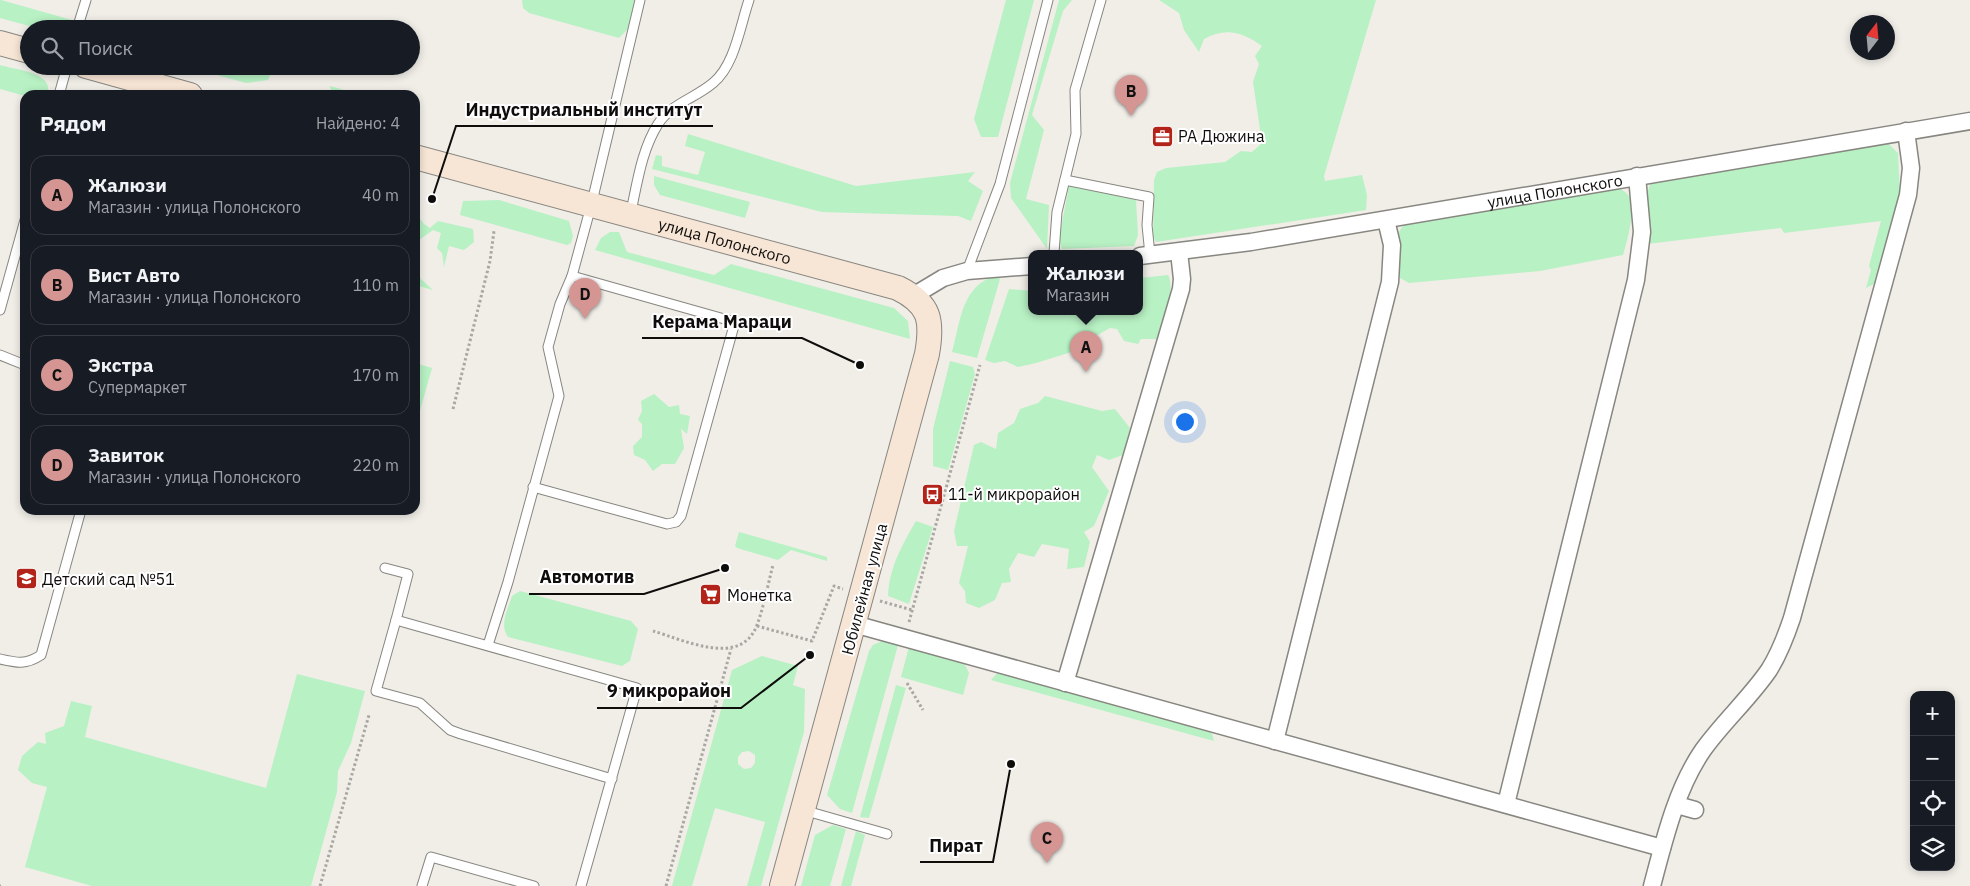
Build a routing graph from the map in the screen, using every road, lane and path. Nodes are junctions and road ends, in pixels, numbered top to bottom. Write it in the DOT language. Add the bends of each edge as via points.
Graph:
graph roads {
  1 [pos="86,0"];
  2 [pos="640,0"];
  3 [pos="749,0"];
  4 [pos="1048,0"];
  5 [pos="1101,0"];
  6 [pos="80,20"];
  7 [pos="0,43"];
  8 [pos="20,49"];
  9 [pos="65,75"];
  10 [pos="118,75"];
  11 [pos="60,90"];
  12 [pos="172,90"];
  13 [pos="1970,121"];
  14 [pos="1906,131"];
  15 [pos="420,158"];
  16 [pos="1638,176"];
  17 [pos="1065,180"];
  18 [pos="592,206"];
  19 [pos="630,216"];
  20 [pos="1386,220"];
  21 [pos="494,231"];
  22 [pos="20,238"];
  23 [pos="1054,250"];
  24 [pos="1179,252"];
  25 [pos="1145,255"];
  26 [pos="1028,266"];
  27 [pos="967,271"];
  28 [pos="572,276"];
  29 [pos="913,296"];
  30 [pos="0,310"];
  31 [pos="0,355"];
  32 [pos="20,363"];
  33 [pos="980,365"];
  34 [pos="452,409"];
  35 [pos="533,486"];
  36 [pos="80,515"];
  37 [pos="773,565"];
  38 [pos="385,568"];
  39 [pos="843,589"];
  40 [pos="880,601"];
  41 [pos="912,610"];
  42 [pos="396,620"];
  43 [pos="854,624"];
  44 [pos="757,626"];
  45 [pos="907,628"];
  46 [pos="653,631"];
  47 [pos="488,645"];
  48 [pos="731,649"];
  49 [pos="0,659"];
  50 [pos="1065,682"];
  51 [pos="907,683"];
  52 [pos="924,710"];
  53 [pos="369,715"];
  54 [pos="1275,741"];
  55 [pos="612,779"];
  56 [pos="1506,804"];
  57 [pos="1677,805"];
  58 [pos="803,810"];
  59 [pos="1695,810"];
  60 [pos="887,834"];
  61 [pos="1662,848"];
  62 [pos="320,886"];
  63 [pos="422,886"];
  64 [pos="534,886"];
  65 [pos="581,886"];
  66 [pos="666,886"];
  67 [pos="782,886"];
  68 [pos="1652,886"];
  1 -- 6 [label="lane"];
  2 -- 18 [label="lane"];
  3 -- 19 [label="lane" via="727,66 720,76 670,109 658,124 644,156"];
  4 -- 27 [label="lane" via="1000,184"];
  5 -- 17 [label="lane" via="1075,90 1076,134"];
  7 -- 8 [label="main road"];
  9 -- 11 [label="lane"];
  10 -- 12 [label="main road"];
  13 -- 14 [label="street, улица Полонского"];
  14 -- 16 [label="street, улица Полонского"];
  14 -- 57 [label="street" via="1911,168 1908,195 1785,639 1769,670 1702,751"];
  15 -- 18 [label="main road, улица Полонского"];
  16 -- 20 [label="street, улица Полонского"];
  16 -- 56 [label="street" via="1642,232 1636,280"];
  17 -- 23 [label="lane" via="1057,212"];
  17 -- 25 [label="lane" via="1149,197"];
  18 -- 19 [label="main road, улица Полонского"];
  18 -- 28 [label="lane"];
  19 -- 29 [label="main road, улица Полонского" via="879,282"];
  20 -- 24 [label="street, улица Полонского"];
  20 -- 54 [label="street" via="1392,245 1390,282"];
  21 -- 34 [label="path" via="488,269"];
  22 -- 30 [label="lane"];
  24 -- 25 [label="street, улица Полонского"];
  24 -- 50 [label="street" via="1181,289"];
  26 -- 27 [label="street"];
  27 -- 29 [label="street" via="943,278"];
  28 -- 35 [label="lane" via="548,347 559,396"];
  28 -- 35 [label="lane" via="735,322 681,516 676,522 667,524"];
  29 -- 43 [label="main road, Юбилейная улица" via="926,309 930,340"];
  31 -- 32 [label="lane"];
  33 -- 41 [label="path"];
  35 -- 47 [label="lane"];
  36 -- 49 [label="lane" via="41,655 28,663"];
  37 -- 44 [label="path"];
  38 -- 42 [label="lane" via="408,574"];
  39 -- 44 [label="path" via="834,586 812,641"];
  40 -- 41 [label="path"];
  41 -- 45 [label="path"];
  42 -- 47 [label="lane"];
  42 -- 55 [label="lane" via="376,691 420,704 450,730"];
  43 -- 50 [label="street"];
  43 -- 58 [label="main road, Юбилейная улица"];
  44 -- 48 [label="path" via="751,636"];
  46 -- 48 [label="path" via="718,649"];
  47 -- 55 [label="lane" via="637,688"];
  48 -- 66 [label="path"];
  50 -- 54 [label="street"];
  51 -- 52 [label="path"];
  53 -- 62 [label="path"];
  54 -- 56 [label="street"];
  55 -- 65 [label="lane"];
  56 -- 61 [label="street"];
  57 -- 59 [label="street"];
  57 -- 61 [label="street"];
  58 -- 60 [label="lane"];
  58 -- 67 [label="main road, Юбилейная улица"];
  61 -- 68 [label="street"];
  63 -- 64 [label="lane" via="431,857"];
}
